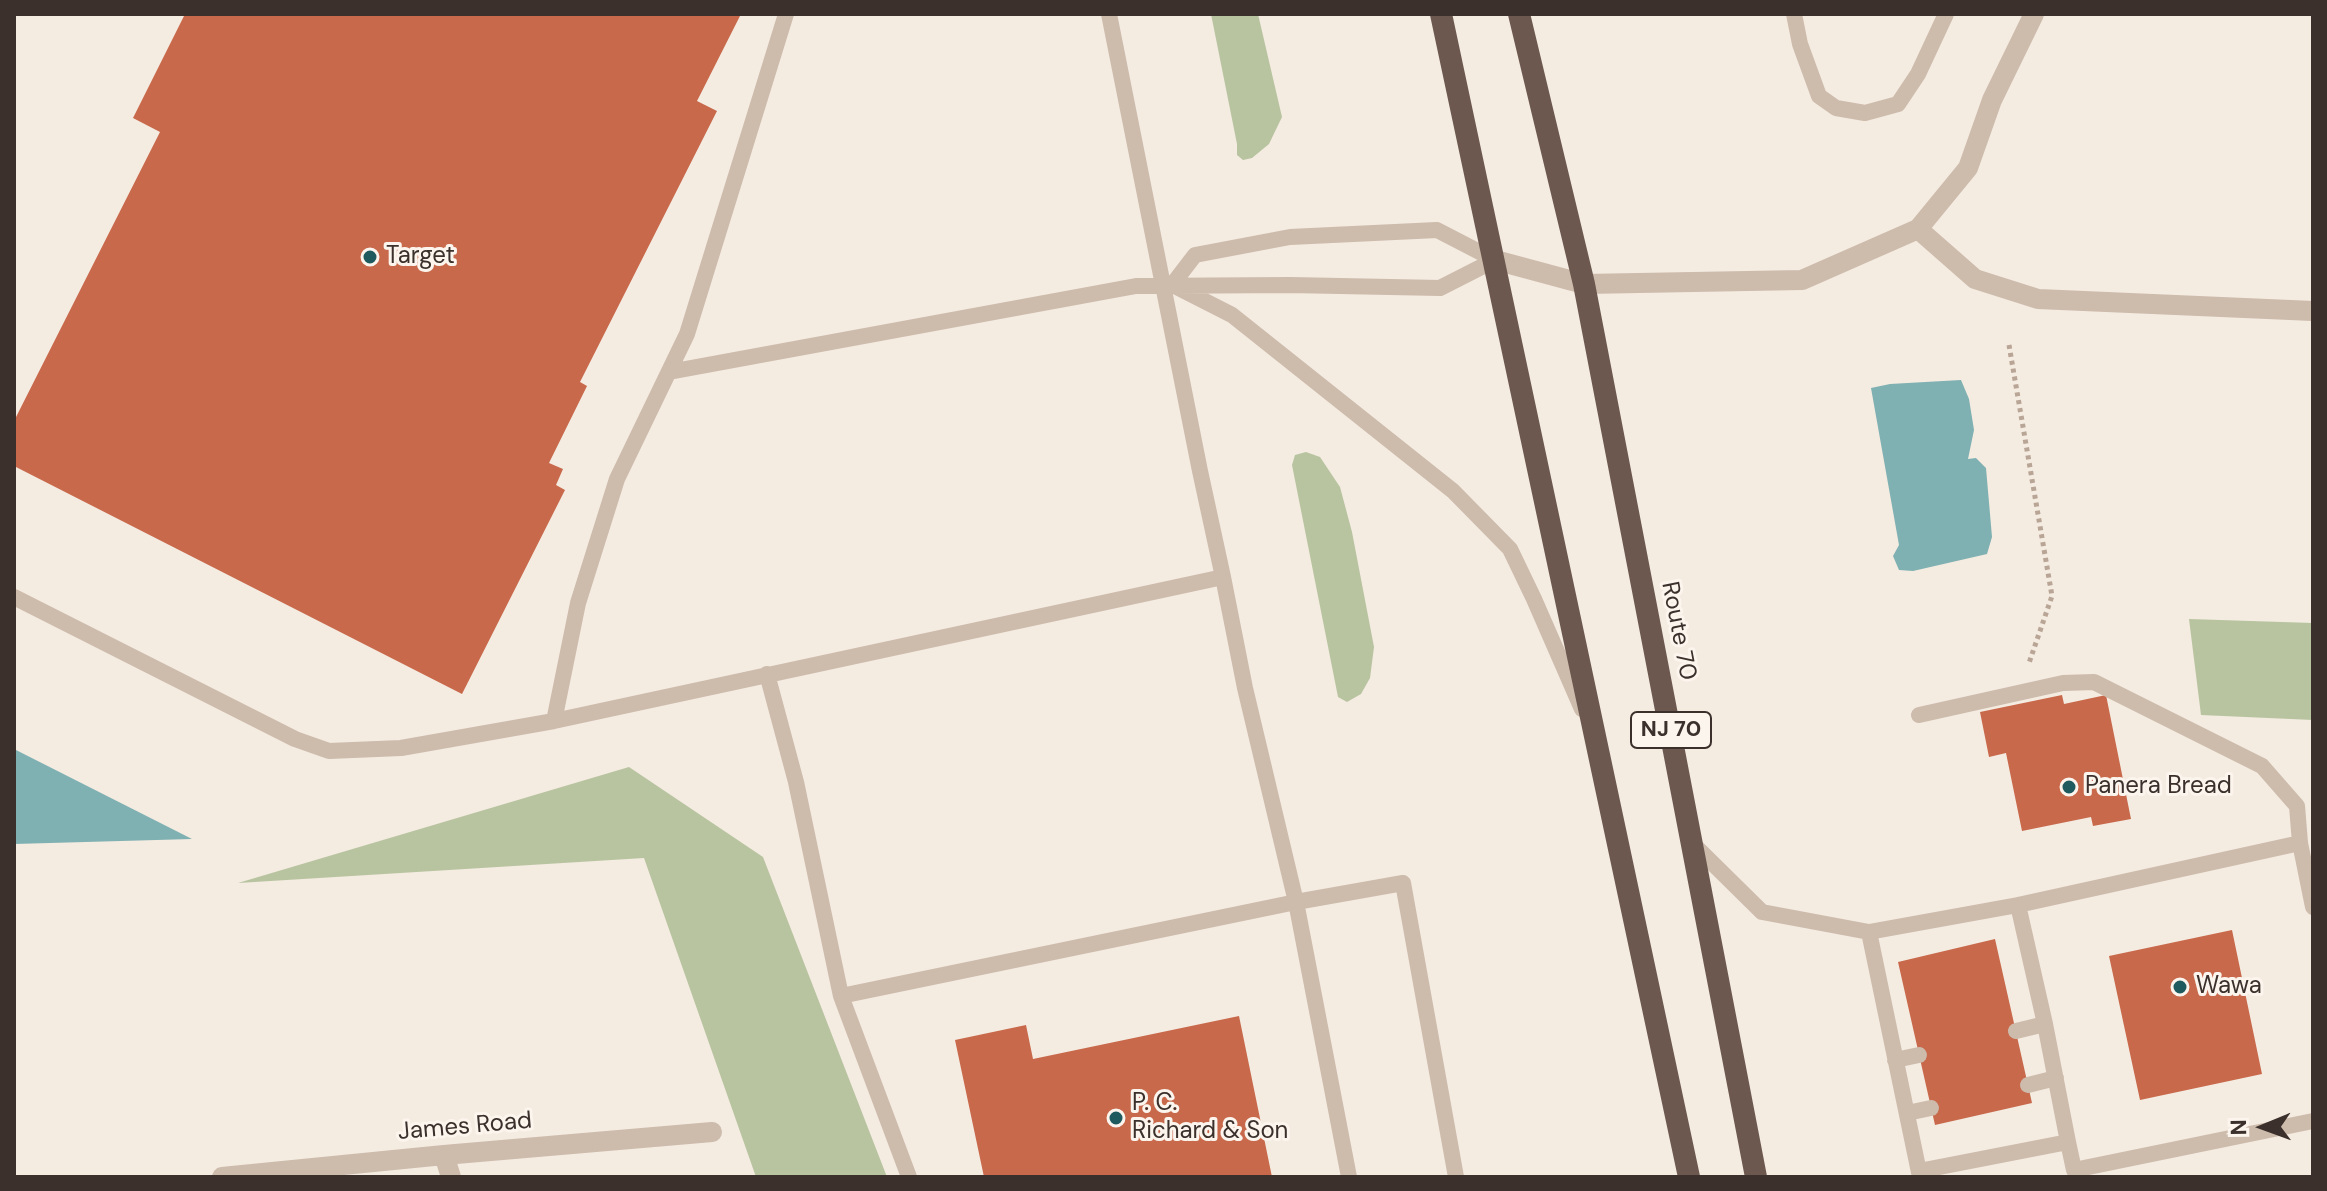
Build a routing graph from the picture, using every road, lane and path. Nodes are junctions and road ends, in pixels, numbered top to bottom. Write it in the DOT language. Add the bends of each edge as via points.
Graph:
graph roads {
  1 [pos="786,14"];
  2 [pos="1109,14"];
  3 [pos="1441,14"];
  4 [pos="1519,14"];
  5 [pos="1794,14"];
  6 [pos="1946,14"];
  7 [pos="2034,14"];
  8 [pos="1918,229"];
  9 [pos="1495,260"];
  10 [pos="1584,284"];
  11 [pos="1167,285"];
  12 [pos="2313,311"];
  13 [pos="2009,345"];
  14 [pos="669,372"];
  15 [pos="1223,577"];
  16 [pos="14,597"];
  17 [pos="767,674"];
  18 [pos="2025,676"];
  19 [pos="1919,715"];
  20 [pos="554,721"];
  21 [pos="1598,744"];
  22 [pos="1692,843"];
  23 [pos="2300,843"];
  24 [pos="1296,902"];
  25 [pos="2018,905"];
  26 [pos="2313,907"];
  27 [pos="1869,932"];
  28 [pos="841,996"];
  29 [pos="2045,1024"];
  30 [pos="2016,1031"];
  31 [pos="1919,1055"];
  32 [pos="1895,1060"];
  33 [pos="2056,1078"];
  34 [pos="2028,1085"];
  35 [pos="1931,1108"];
  36 [pos="1907,1113"];
  37 [pos="2313,1121"];
  38 [pos="712,1132"];
  39 [pos="2068,1142"];
  40 [pos="444,1155"];
  41 [pos="1919,1174"];
  42 [pos="222,1177"];
  43 [pos="451,1177"];
  44 [pos="909,1177"];
  45 [pos="1349,1177"];
  46 [pos="1456,1177"];
  47 [pos="1689,1177"];
  48 [pos="1756,1177"];
  1 -- 14 [label="lane" via="687,334"];
  2 -- 11 [label="lane"];
  3 -- 9 [label="highway, NJ 70"];
  4 -- 10 [label="highway, NJ 70"];
  5 -- 6 [label="lane" via="1819,96 1836,108 1865,113 1898,104"];
  7 -- 8 [label="street" via="1992,100 1968,168"];
  8 -- 10 [label="street" via="1802,280"];
  8 -- 12 [label="street" via="1975,279 2038,299"];
  9 -- 10 [label="street"];
  9 -- 11 [label="lane" via="1440,288"];
  9 -- 11 [label="lane" via="1437,230 1290,237 1195,255"];
  9 -- 21 [label="highway, NJ 70"];
  10 -- 22 [label="highway, Route 70 / NJ 70"];
  11 -- 14 [label="lane" via="1136,286"];
  11 -- 15 [label="lane"];
  11 -- 21 [label="lane" via="1232,315 1453,491 1510,549"];
  13 -- 18 [label="path" via="2052,596"];
  14 -- 20 [label="lane" via="617,479 578,603"];
  15 -- 17 [label="lane"];
  15 -- 24 [label="lane"];
  16 -- 20 [label="lane" via="295,739 329,751 401,748"];
  17 -- 20 [label="lane"];
  17 -- 28 [label="lane" via="796,782"];
  19 -- 23 [label="lane" via="2063,683 2094,682 2262,766 2297,806"];
  21 -- 47 [label="highway, NJ 70"];
  22 -- 27 [label="lane" via="1762,912"];
  22 -- 48 [label="highway, Route 70 / NJ 70"];
  23 -- 25 [label="lane"];
  23 -- 26 [label="lane"];
  24 -- 28 [label="lane"];
  24 -- 45 [label="lane"];
  24 -- 46 [label="lane" via="1403,883"];
  25 -- 27 [label="lane"];
  25 -- 29 [label="lane"];
  27 -- 32 [label="lane"];
  28 -- 44 [label="lane"];
  29 -- 30 [label="lane"];
  29 -- 33 [label="lane"];
  31 -- 32 [label="lane"];
  32 -- 36 [label="lane"];
  33 -- 34 [label="lane"];
  33 -- 39 [label="lane"];
  35 -- 36 [label="lane"];
  36 -- 41 [label="lane"];
  37 -- 39 [label="lane" via="2074,1170"];
  38 -- 40 [label="street, James Road"];
  39 -- 41 [label="lane"];
  40 -- 42 [label="street, James Road"];
  40 -- 43 [label="street"];
}
